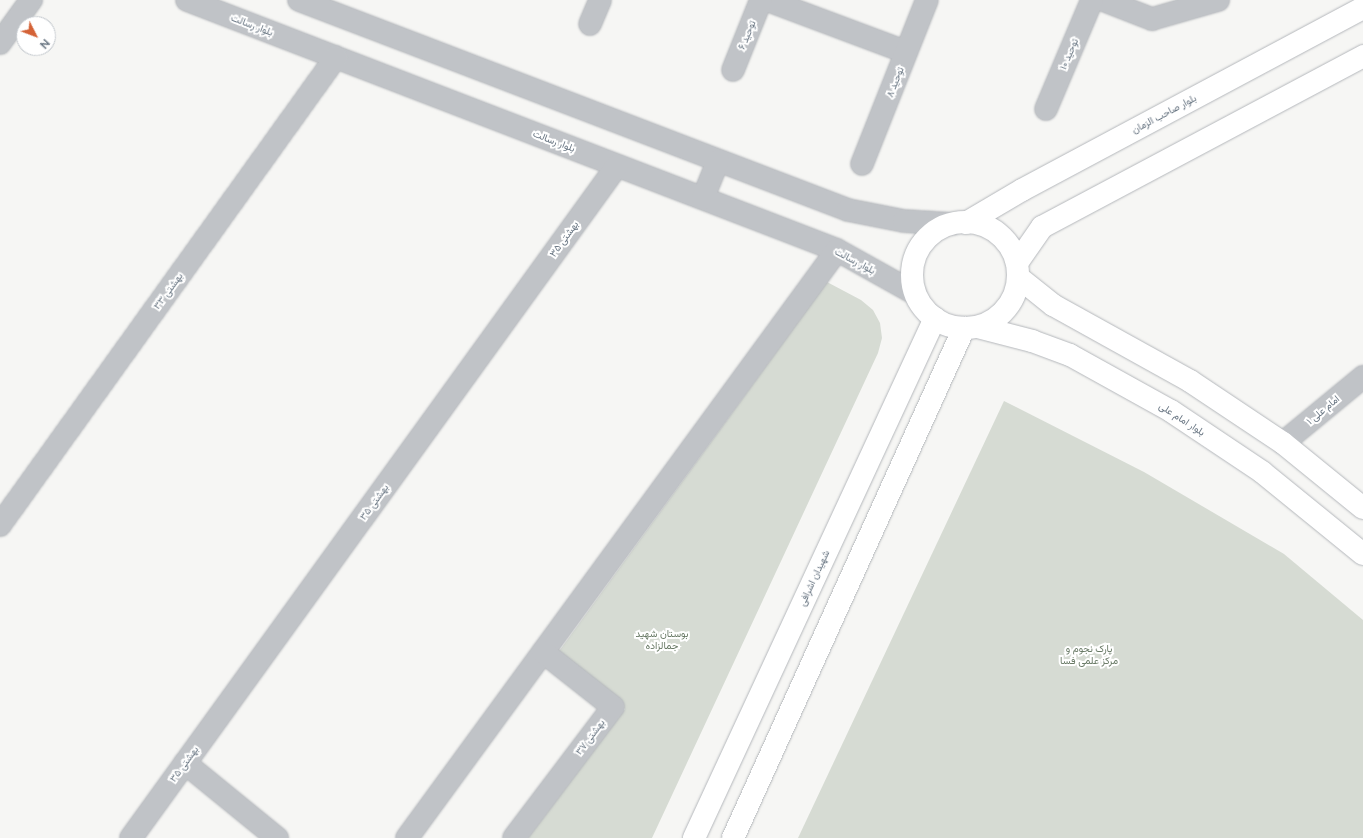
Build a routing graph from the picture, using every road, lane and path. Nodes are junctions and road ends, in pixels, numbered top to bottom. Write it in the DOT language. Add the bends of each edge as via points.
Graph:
graph roads {
  1 [pos="31,0"];
  2 [pos="187,0"];
  3 [pos="600,0"];
  4 [pos="761,0"];
  5 [pos="767,0"];
  6 [pos="927,0"];
  7 [pos="1092,0"];
  8 [pos="1103,0"];
  9 [pos="1218,0"];
  10 [pos="311,2"];
  11 [pos="343,8"];
  12 [pos="1363,8"];
  13 [pos="590,24"];
  14 [pos="0,43"];
  15 [pos="906,52"];
  16 [pos="1363,56"];
  17 [pos="336,58"];
  18 [pos="732,70"];
  19 [pos="1046,109"];
  20 [pos="718,161"];
  21 [pos="862,164"];
  22 [pos="617,166"];
  23 [pos="702,198"];
  24 [pos="960,223"];
  25 [pos="837,250"];
  26 [pos="1018,270"];
  27 [pos="916,294"];
  28 [pos="935,318"];
  29 [pos="971,327"];
  30 [pos="1363,376"];
  31 [pos="1283,443"];
  32 [pos="1363,508"];
  33 [pos="0,525"];
  34 [pos="1363,554"];
  35 [pos="543,652"];
  36 [pos="185,764"];
  37 [pos="131,838"];
  38 [pos="277,838"];
  39 [pos="407,838"];
  40 [pos="514,838"];
  41 [pos="694,838"];
  42 [pos="733,838"];
  1 -- 14 [label="street"];
  2 -- 17 [label="street, بلوار رسالت"];
  3 -- 13 [label="street"];
  4 -- 18 [label="street, توحید ۶"];
  5 -- 15 [label="street"];
  6 -- 15 [label="street, توحید ۸"];
  7 -- 19 [label="street, توحید ۱۰"];
  8 -- 9 [label="street" via="1152,19"];
  10 -- 11 [label="street"];
  11 -- 20 [label="street"];
  12 -- 24 [label="main road, بلوار صاحب الزمان"];
  15 -- 21 [label="street, توحید ۸"];
  16 -- 26 [label="main road" via="1042,227"];
  17 -- 22 [label="street, بلوار رسالت"];
  17 -- 33 [label="street, بهشتی ۳۳"];
  20 -- 23 [label="street"];
  20 -- 24 [label="street" via="848,210 904,221"];
  22 -- 23 [label="street, بلوار رسالت"];
  22 -- 36 [label="street, بهشتی ۳۵"];
  23 -- 25 [label="street, بلوار رسالت"];
  24 -- 26 [label="main road" via="980,224 998,234 1012,250"];
  24 -- 27 [label="main road" via="935,233 920,248 913,274"];
  25 -- 27 [label="street, بلوار رسالت"];
  25 -- 35 [label="street"];
  26 -- 29 [label="main road" via="1016,290 1006,308 991,322"];
  26 -- 31 [label="main road" via="1053,305 1190,381"];
  27 -- 28 [label="main road" via="927,312"];
  28 -- 29 [label="main road" via="951,326"];
  28 -- 41 [label="main road, شهیدان اشرافی"];
  29 -- 34 [label="main road, بلوار امام علی" via="1032,341 1070,355 1171,411 1262,472"];
  29 -- 42 [label="main road"];
  30 -- 31 [label="street, امام علی ۱"];
  31 -- 32 [label="main road"];
  35 -- 39 [label="street"];
  35 -- 40 [label="street, بهشتی ۳۷" via="613,707"];
  36 -- 37 [label="street, بهشتی ۳۵"];
  36 -- 38 [label="street"];
}
